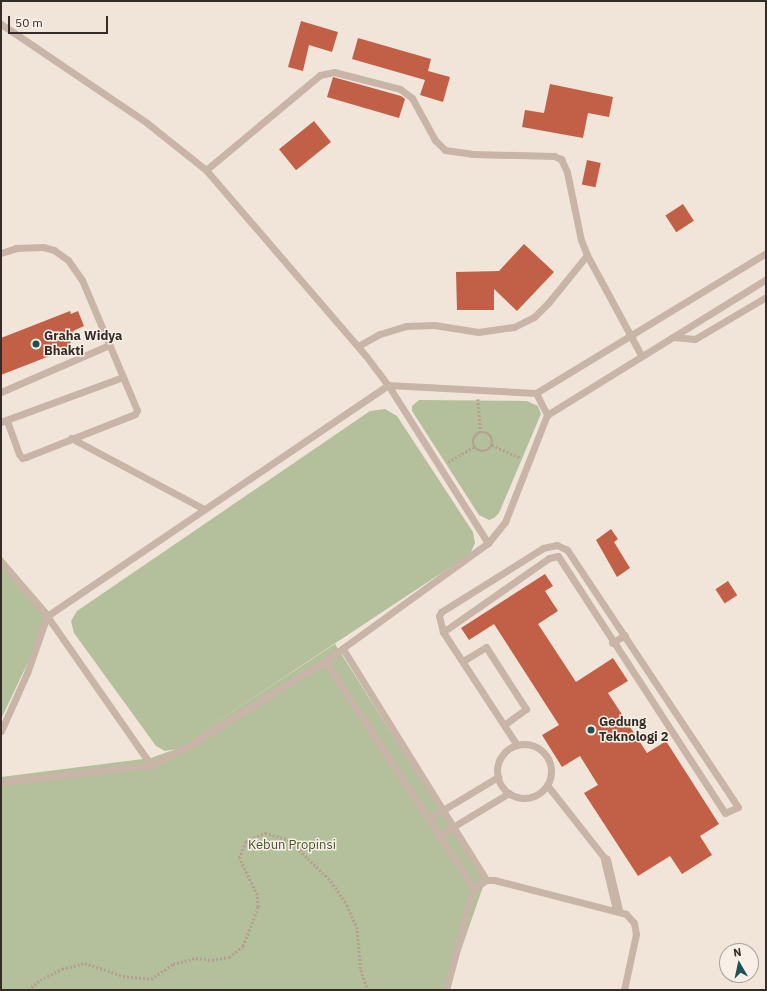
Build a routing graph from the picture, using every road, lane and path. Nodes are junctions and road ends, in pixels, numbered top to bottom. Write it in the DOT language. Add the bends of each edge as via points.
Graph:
graph roads {
  1 [pos="1,24"];
  2 [pos="206,170"];
  3 [pos="766,252"];
  4 [pos="1,253"];
  5 [pos="587,255"];
  6 [pos="766,279"];
  7 [pos="766,297"];
  8 [pos="629,336"];
  9 [pos="673,337"];
  10 [pos="109,345"];
  11 [pos="358,346"];
  12 [pos="641,355"];
  13 [pos="123,377"];
  14 [pos="388,385"];
  15 [pos="477,390"];
  16 [pos="1,392"];
  17 [pos="536,393"];
  18 [pos="547,416"];
  19 [pos="4,421"];
  20 [pos="481,432"];
  21 [pos="71,438"];
  22 [pos="492,445"];
  23 [pos="474,447"];
  24 [pos="530,462"];
  25 [pos="439,467"];
  26 [pos="204,509"];
  27 [pos="488,543"];
  28 [pos="543,548"];
  29 [pos="549,558"];
  30 [pos="1,562"];
  31 [pos="48,616"];
  32 [pos="442,632"];
  33 [pos="625,635"];
  34 [pos="612,643"];
  35 [pos="342,649"];
  36 [pos="325,661"];
  37 [pos="463,661"];
  38 [pos="649,672"];
  39 [pos="636,679"];
  40 [pos="669,701"];
  41 [pos="657,709"];
  42 [pos="505,724"];
  43 [pos="1,731"];
  44 [pos="693,738"];
  45 [pos="517,745"];
  46 [pos="681,746"];
  47 [pos="151,765"];
  48 [pos="498,777"];
  49 [pos="719,778"];
  50 [pos="1,782"];
  51 [pos="547,785"];
  52 [pos="707,786"];
  53 [pos="509,793"];
  54 [pos="441,811"];
  55 [pos="428,819"];
  56 [pos="452,827"];
  57 [pos="438,836"];
  58 [pos="606,860"];
  59 [pos="486,880"];
  60 [pos="474,889"];
  61 [pos="618,910"];
  62 [pos="28,990"];
  63 [pos="368,990"];
  64 [pos="446,990"];
  65 [pos="624,990"];
  1 -- 2 [label="lane" via="147,123"];
  2 -- 5 [label="lane" via="316,77 334,72 400,89 408,94 435,140 449,151 558,158 566,172 581,240"];
  2 -- 11 [label="lane"];
  3 -- 8 [label="lane"];
  4 -- 10 [label="lane" via="16,248 43,247 54,250 68,260 82,280"];
  5 -- 8 [label="lane"];
  5 -- 11 [label="lane" via="534,317 514,327 478,332 434,325 406,326 380,334"];
  6 -- 9 [label="lane"];
  7 -- 9 [label="lane" via="696,339"];
  8 -- 12 [label="lane"];
  8 -- 17 [label="lane"];
  9 -- 12 [label="lane"];
  10 -- 13 [label="lane"];
  10 -- 16 [label="lane"];
  11 -- 14 [label="lane"];
  12 -- 18 [label="lane"];
  13 -- 19 [label="lane"];
  13 -- 21 [label="lane" via="137,412"];
  14 -- 15 [label="lane"];
  14 -- 25 [label="lane"];
  14 -- 26 [label="lane"];
  15 -- 17 [label="lane"];
  15 -- 20 [label="path"];
  17 -- 18 [label="lane"];
  18 -- 24 [label="lane"];
  19 -- 21 [label="lane" via="22,458"];
  20 -- 22 [label="path" via="491,435"];
  20 -- 23 [label="path" via="474,437"];
  21 -- 26 [label="lane"];
  22 -- 23 [label="path" via="484,452"];
  22 -- 24 [label="path"];
  23 -- 25 [label="path"];
  24 -- 27 [label="lane" via="505,522"];
  25 -- 27 [label="lane"];
  26 -- 31 [label="lane"];
  27 -- 35 [label="lane"];
  28 -- 29 [label="lane"];
  28 -- 32 [label="lane" via="441,612 439,623"];
  28 -- 33 [label="lane" via="557,545 568,550"];
  29 -- 32 [label="lane"];
  29 -- 34 [label="lane" via="555,556 560,559"];
  30 -- 31 [label="lane"];
  31 -- 43 [label="lane" via="27,673"];
  31 -- 47 [label="lane"];
  32 -- 37 [label="lane"];
  33 -- 34 [label="lane"];
  33 -- 38 [label="lane"];
  34 -- 39 [label="lane"];
  35 -- 36 [label="lane"];
  35 -- 54 [label="lane"];
  36 -- 47 [label="lane" via="178,752"];
  36 -- 55 [label="lane"];
  37 -- 42 [label="lane"];
  37 -- 42 [label="lane" via="486,647 526,709"];
  38 -- 39 [label="lane"];
  38 -- 40 [label="lane"];
  39 -- 41 [label="lane"];
  40 -- 41 [label="lane"];
  40 -- 44 [label="lane"];
  41 -- 46 [label="lane"];
  42 -- 45 [label="lane"];
  44 -- 46 [label="lane"];
  44 -- 49 [label="lane"];
  45 -- 48 [label="lane" via="503,754 497,769"];
  45 -- 51 [label="lane" via="532,745 545,753 551,767"];
  46 -- 52 [label="lane"];
  47 -- 50 [label="lane"];
  48 -- 53 [label="lane"];
  48 -- 54 [label="lane"];
  49 -- 52 [label="lane"];
  49 -- 52 [label="lane" via="738,805 727,814"];
  51 -- 53 [label="lane" via="532,797 516,797"];
  51 -- 58 [label="lane"];
  53 -- 56 [label="lane"];
  54 -- 55 [label="lane"];
  54 -- 56 [label="lane"];
  55 -- 57 [label="lane"];
  56 -- 57 [label="lane"];
  56 -- 59 [label="lane"];
  57 -- 60 [label="lane"];
  58 -- 61 [label="street"];
  59 -- 60 [label="lane"];
  59 -- 61 [label="lane"];
  60 -- 64 [label="lane"];
  61 -- 65 [label="lane" via="631,919 636,934"];
  62 -- 63 [label="path" via="40,980 62,969 85,964 123,976 151,980 174,964 196,958 212,960 229,957 243,946 258,907 257,895 239,858 246,841 265,833 288,839 331,882 347,905 357,927 361,970"];
}
